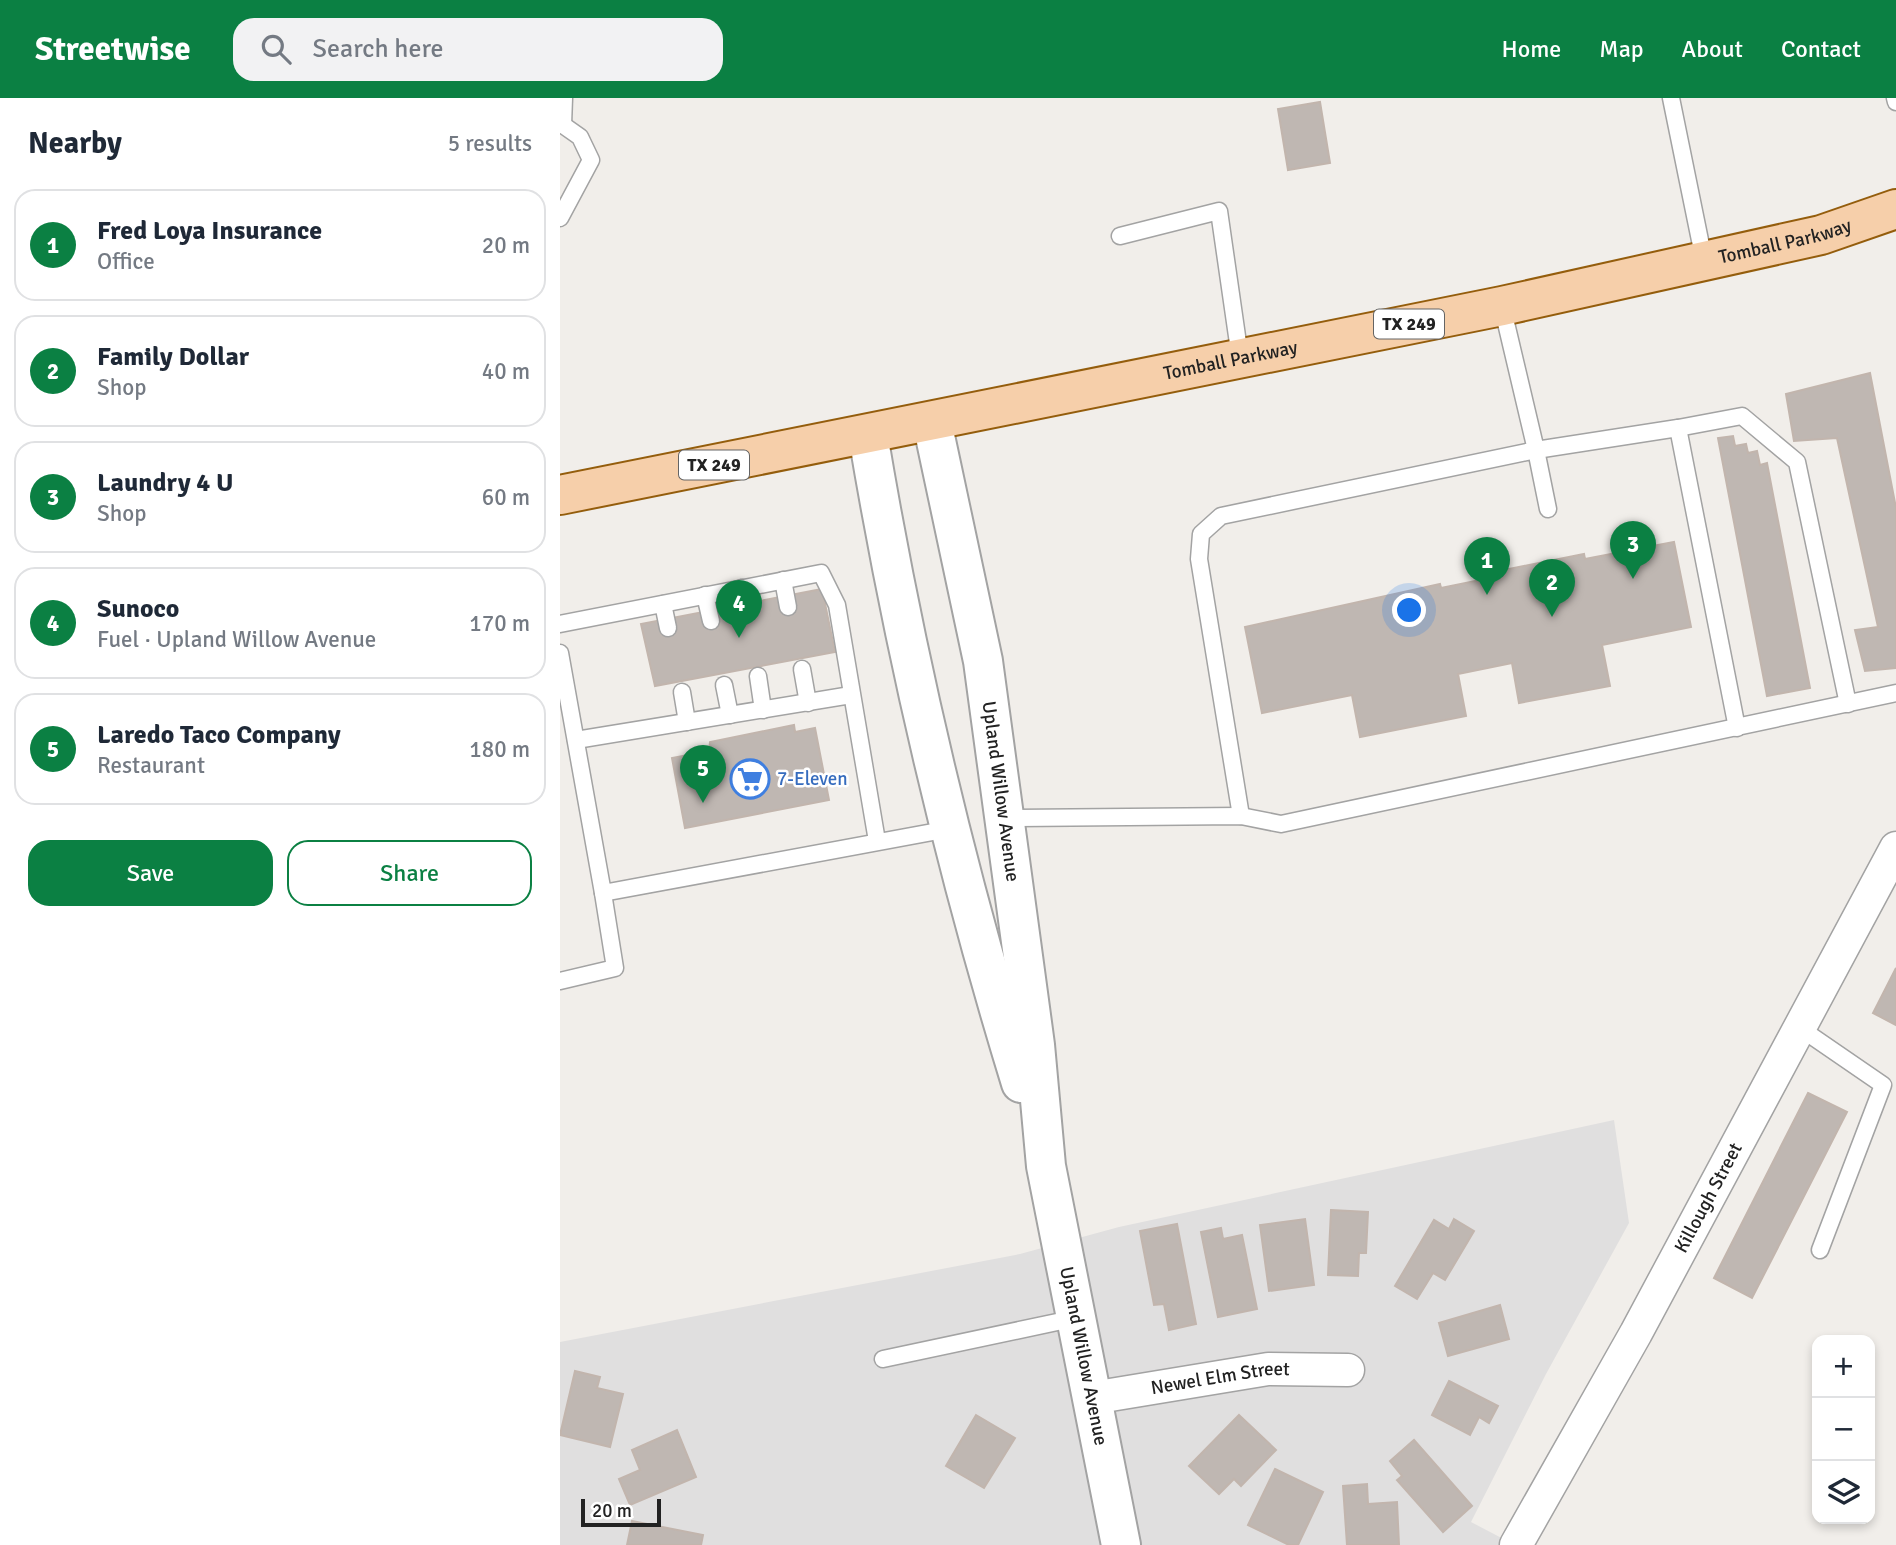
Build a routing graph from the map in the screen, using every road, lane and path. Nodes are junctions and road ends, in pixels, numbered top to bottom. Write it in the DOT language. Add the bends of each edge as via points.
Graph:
graph roads {
  1 [pos="564,98"];
  2 [pos="1671,98"];
  3 [pos="561,125"];
  4 [pos="1896,209"];
  5 [pos="560,218"];
  6 [pos="1120,236"];
  7 [pos="1704,260"];
  8 [pos="1502,306"];
  9 [pos="1240,357"];
  10 [pos="932,422"];
  11 [pos="1678,428"];
  12 [pos="868,435"];
  13 [pos="1536,450"];
  14 [pos="560,495"];
  15 [pos="1548,509"];
  16 [pos="783,580"];
  17 [pos="742,588"];
  18 [pos="705,596"];
  19 [pos="663,604"];
  20 [pos="788,607"];
  21 [pos="746,613"];
  22 [pos="710,621"];
  23 [pos="560,624"];
  24 [pos="668,628"];
  25 [pos="560,653"];
  26 [pos="802,669"];
  27 [pos="758,676"];
  28 [pos="724,685"];
  29 [pos="682,692"];
  30 [pos="1896,693"];
  31 [pos="851,695"];
  32 [pos="808,703"];
  33 [pos="1848,704"];
  34 [pos="764,710"];
  35 [pos="730,715"];
  36 [pos="687,722"];
  37 [pos="1737,728"];
  38 [pos="576,740"];
  39 [pos="1241,816"];
  40 [pos="1006,818"];
  41 [pos="949,829"];
  42 [pos="877,841"];
  43 [pos="1896,848"];
  44 [pos="603,893"];
  45 [pos="560,981"];
  46 [pos="1800,1028"];
  47 [pos="1046,1166"];
  48 [pos="1820,1250"];
  49 [pos="1076,1318"];
  50 [pos="883,1359"];
  51 [pos="1348,1370"];
  52 [pos="1091,1398"];
  53 [pos="1121,1545"];
  54 [pos="1516,1545"];
  1 -- 3 [label="lane"];
  2 -- 7 [label="lane"];
  3 -- 5 [label="lane" via="580,137 591,160"];
  4 -- 7 [label="main road, Tomball Parkway / TX 249" via="1821,235"];
  6 -- 9 [label="lane" via="1219,212"];
  7 -- 8 [label="main road, Tomball Parkway / TX 249"];
  8 -- 9 [label="main road, Tomball Parkway / TX 249"];
  8 -- 13 [label="lane"];
  9 -- 10 [label="main road, Tomball Parkway / TX 249"];
  10 -- 12 [label="main road, Tomball Parkway / TX 249"];
  10 -- 40 [label="street, Upland Willow Avenue" via="983,661"];
  11 -- 13 [label="lane"];
  11 -- 33 [label="lane" via="1742,416 1797,462"];
  11 -- 37 [label="lane"];
  12 -- 14 [label="main road, Tomball Parkway / TX 249"];
  12 -- 41 [label="street, Upland Willow Avenue" via="927,743"];
  13 -- 15 [label="lane"];
  13 -- 39 [label="lane" via="1221,516 1201,534 1199,559"];
  16 -- 17 [label="lane"];
  16 -- 20 [label="lane"];
  16 -- 31 [label="lane" via="821,573 837,605"];
  17 -- 18 [label="lane"];
  17 -- 21 [label="lane"];
  18 -- 19 [label="lane"];
  18 -- 22 [label="lane"];
  19 -- 23 [label="lane"];
  19 -- 24 [label="lane"];
  25 -- 38 [label="lane"];
  26 -- 32 [label="lane"];
  27 -- 34 [label="lane"];
  28 -- 35 [label="lane"];
  29 -- 36 [label="lane"];
  30 -- 33 [label="lane"];
  31 -- 32 [label="lane"];
  31 -- 42 [label="lane"];
  32 -- 34 [label="lane"];
  33 -- 37 [label="lane"];
  34 -- 35 [label="lane"];
  35 -- 36 [label="lane"];
  36 -- 38 [label="lane"];
  37 -- 39 [label="lane" via="1281,824"];
  38 -- 44 [label="lane"];
  39 -- 40 [label="lane"];
  40 -- 41 [label="street"];
  40 -- 47 [label="street, Upland Willow Avenue"];
  41 -- 42 [label="lane"];
  41 -- 47 [label="street, Upland Willow Avenue"];
  42 -- 44 [label="lane"];
  43 -- 46 [label="street, Killough Street"];
  44 -- 45 [label="lane" via="615,968"];
  46 -- 48 [label="lane" via="1883,1085"];
  46 -- 54 [label="street, Killough Street"];
  47 -- 49 [label="street, Upland Willow Avenue"];
  49 -- 50 [label="lane"];
  49 -- 52 [label="street, Upland Willow Avenue"];
  51 -- 52 [label="street, Newel Elm Street" via="1268,1369"];
  52 -- 53 [label="street, Upland Willow Avenue"];
}
